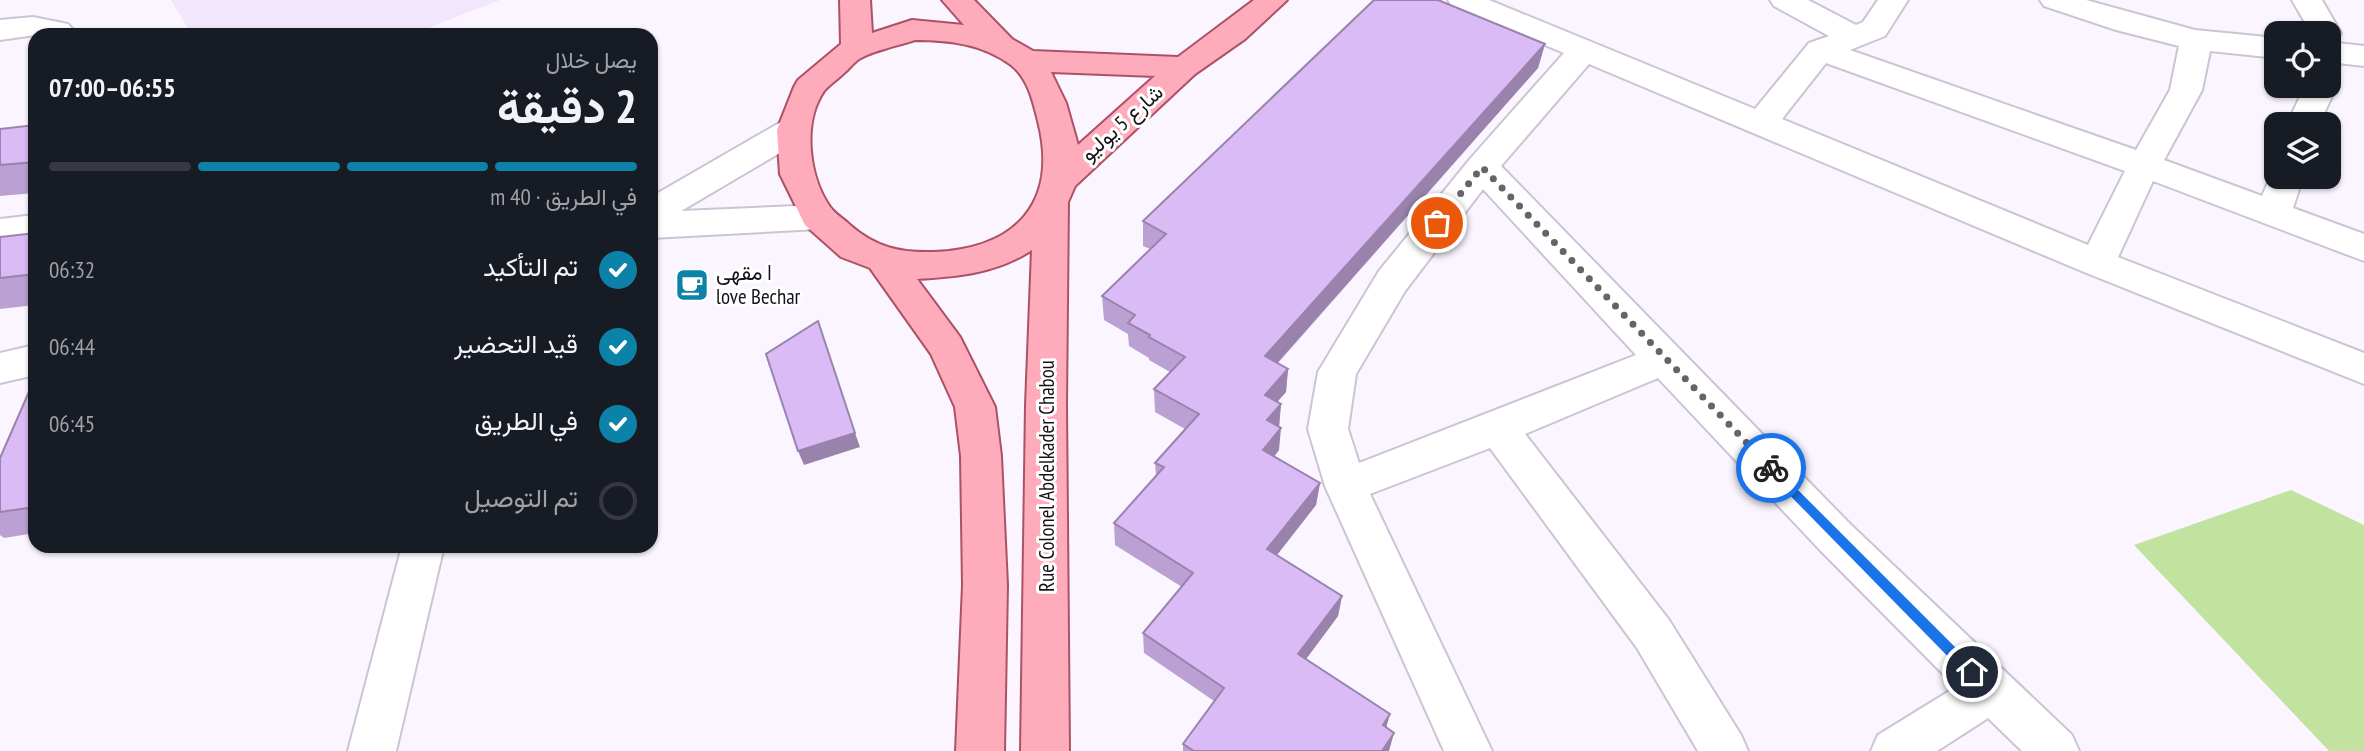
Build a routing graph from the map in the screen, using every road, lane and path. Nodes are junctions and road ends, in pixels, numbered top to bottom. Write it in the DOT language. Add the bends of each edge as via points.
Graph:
graph roads {
  1 [pos="855,0"];
  2 [pos="957,0"];
  3 [pos="1272,0"];
  4 [pos="1463,0"];
  5 [pos="1538,0"];
  6 [pos="1785,0"];
  7 [pos="1893,0"];
  8 [pos="2055,0"];
  9 [pos="2308,0"];
  10 [pos="2320,21"];
  11 [pos="28,28"];
  12 [pos="31,28"];
  13 [pos="50,28"];
  14 [pos="0,30"];
  15 [pos="1856,37"];
  16 [pos="2194,40"];
  17 [pos="857,45"];
  18 [pos="1570,46"];
  19 [pos="2264,47"];
  20 [pos="1820,50"];
  21 [pos="1014,54"];
  22 [pos="1184,67"];
  23 [pos="1761,123"];
  24 [pos="793,130"];
  25 [pos="2144,165"];
  26 [pos="1482,167"];
  27 [pos="2282,189"];
  28 [pos="1056,190"];
  29 [pos="658,209"];
  30 [pos="2273,215"];
  31 [pos="819,217"];
  32 [pos="658,225"];
  33 [pos="28,229"];
  34 [pos="0,232"];
  35 [pos="2364,248"];
  36 [pos="885,263"];
  37 [pos="2097,263"];
  38 [pos="1665,359"];
  39 [pos="28,362"];
  40 [pos="0,368"];
  41 [pos="2364,369"];
  42 [pos="1498,428"];
  43 [pos="1346,486"];
  44 [pos="421,553"];
  45 [pos="1990,691"];
  46 [pos="372,751"];
  47 [pos="980,751"];
  48 [pos="1045,751"];
  49 [pos="1468,751"];
  50 [pos="1724,751"];
  51 [pos="1895,751"];
  52 [pos="2056,751"];
  1 -- 17 [label="main road"];
  2 -- 21 [label="main road"];
  3 -- 22 [label="main road, شارع 5 يوليو"];
  4 -- 18 [label="street"];
  5 -- 18 [label="street"];
  6 -- 15 [label="street"];
  7 -- 15 [label="street" via="1874,29"];
  8 -- 16 [label="street"];
  9 -- 10 [label="street"];
  11 -- 14 [label="street"];
  12 -- 13 [label="street"];
  15 -- 20 [label="street"];
  16 -- 19 [label="street"];
  16 -- 25 [label="street" via="2196,61 2188,89"];
  17 -- 21 [label="main road, شارع 5 يوليو" via="887,34 932,30 975,37"];
  17 -- 24 [label="main road, شارع 5 يوليو" via="827,64 809,86"];
  18 -- 23 [label="street"];
  18 -- 26 [label="street"];
  20 -- 23 [label="street"];
  20 -- 25 [label="street"];
  21 -- 22 [label="main road, شارع 5 يوليو"];
  21 -- 28 [label="main road, Rue Colonel Abdelkader Chabou" via="1050,99 1062,154"];
  22 -- 28 [label="main road, شارع 5 يوليو"];
  23 -- 37 [label="street"];
  24 -- 29 [label="street"];
  24 -- 31 [label="main road" via="797,182"];
  25 -- 30 [label="street"];
  25 -- 37 [label="street"];
  26 -- 38 [label="street"];
  26 -- 43 [label="street" via="1392,281 1337,372 1328,429"];
  27 -- 30 [label="street"];
  28 -- 36 [label="main road, شارع 5 يوليو" via="1027,235 992,256 920,268"];
  28 -- 48 [label="main road, Rue Colonel Abdelkader Chabou" via="1046,405"];
  30 -- 35 [label="street"];
  31 -- 32 [label="street"];
  31 -- 36 [label="main road" via="849,245"];
  33 -- 34 [label="street"];
  36 -- 47 [label="main road" via="947,347 975,407 985,585"];
  37 -- 41 [label="street"];
  38 -- 42 [label="street"];
  38 -- 45 [label="street"];
  39 -- 40 [label="street"];
  42 -- 43 [label="street"];
  42 -- 50 [label="street" via="1653,634"];
  43 -- 49 [label="street"];
  44 -- 46 [label="street"];
  45 -- 51 [label="street"];
  45 -- 52 [label="street"];
}
